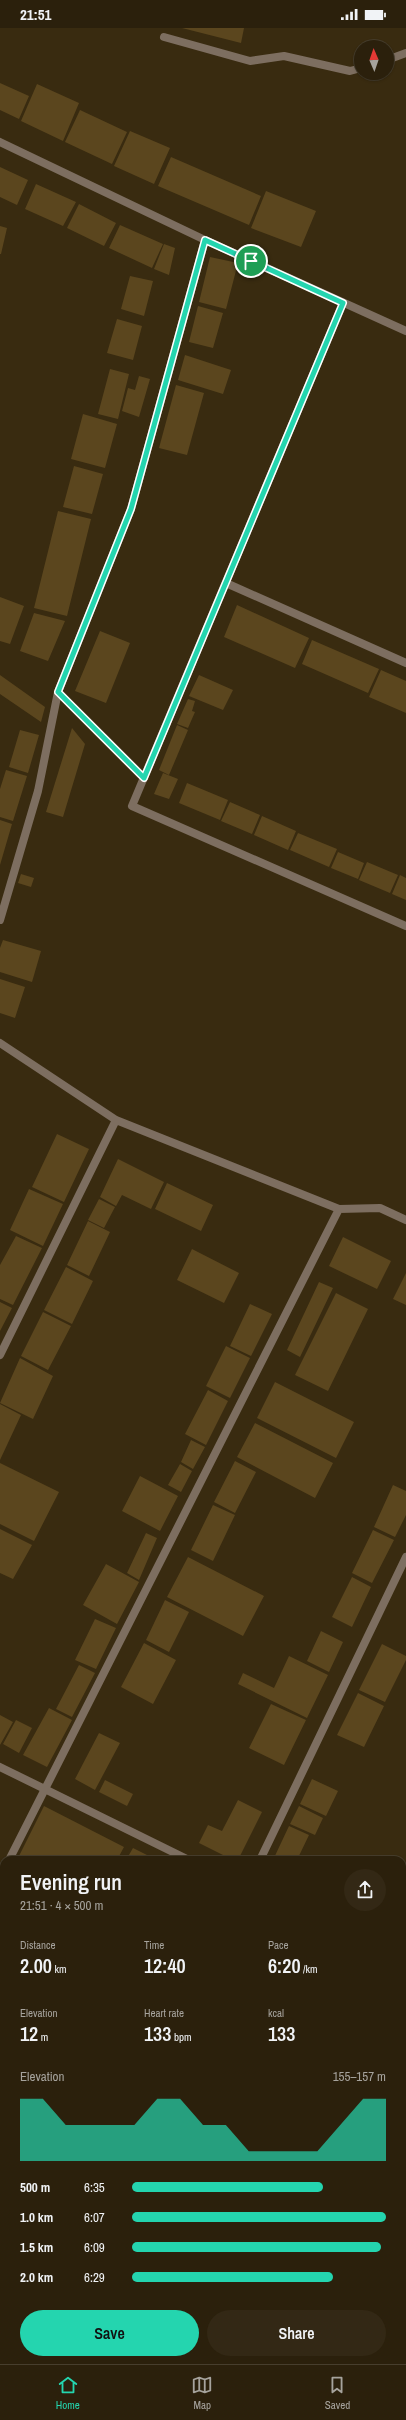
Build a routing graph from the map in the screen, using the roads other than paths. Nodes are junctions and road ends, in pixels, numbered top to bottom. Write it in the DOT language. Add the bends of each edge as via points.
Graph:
graph roads {
  1 [pos="164,37"];
  2 [pos="406,53"];
  3 [pos="394,57"];
  4 [pos="354,70"];
  5 [pos="0,142"];
  6 [pos="205,240"];
  7 [pos="343,303"];
  8 [pos="406,331"];
  9 [pos="226,582"];
  10 [pos="406,663"];
  11 [pos="58,692"];
  12 [pos="144,778"];
  13 [pos="0,920"];
  14 [pos="406,926"];
  15 [pos="0,1043"];
  16 [pos="116,1120"];
  17 [pos="339,1209"];
  18 [pos="406,1220"];
  19 [pos="0,1355"];
  20 [pos="406,1557"];
  21 [pos="0,1768"];
  22 [pos="45,1790"];
  23 [pos="11,1856"];
  24 [pos="181,1856"];
  25 [pos="262,1856"];
  1 -- 4 [label="street" via="250,61 284,56"];
  2 -- 3 [label="street"];
  5 -- 6 [label="street"];
  6 -- 7 [label="street"];
  6 -- 11 [label="street" via="131,509"];
  7 -- 8 [label="street"];
  7 -- 9 [label="street"];
  9 -- 10 [label="street"];
  9 -- 12 [label="street"];
  11 -- 12 [label="street"];
  11 -- 13 [label="street" via="38,791"];
  12 -- 14 [label="street" via="132,806"];
  15 -- 16 [label="street"];
  16 -- 17 [label="street"];
  16 -- 19 [label="street"];
  17 -- 18 [label="street" via="380,1208"];
  17 -- 22 [label="street"];
  20 -- 25 [label="street"];
  21 -- 22 [label="street"];
  22 -- 23 [label="street"];
  22 -- 24 [label="street"];
}
